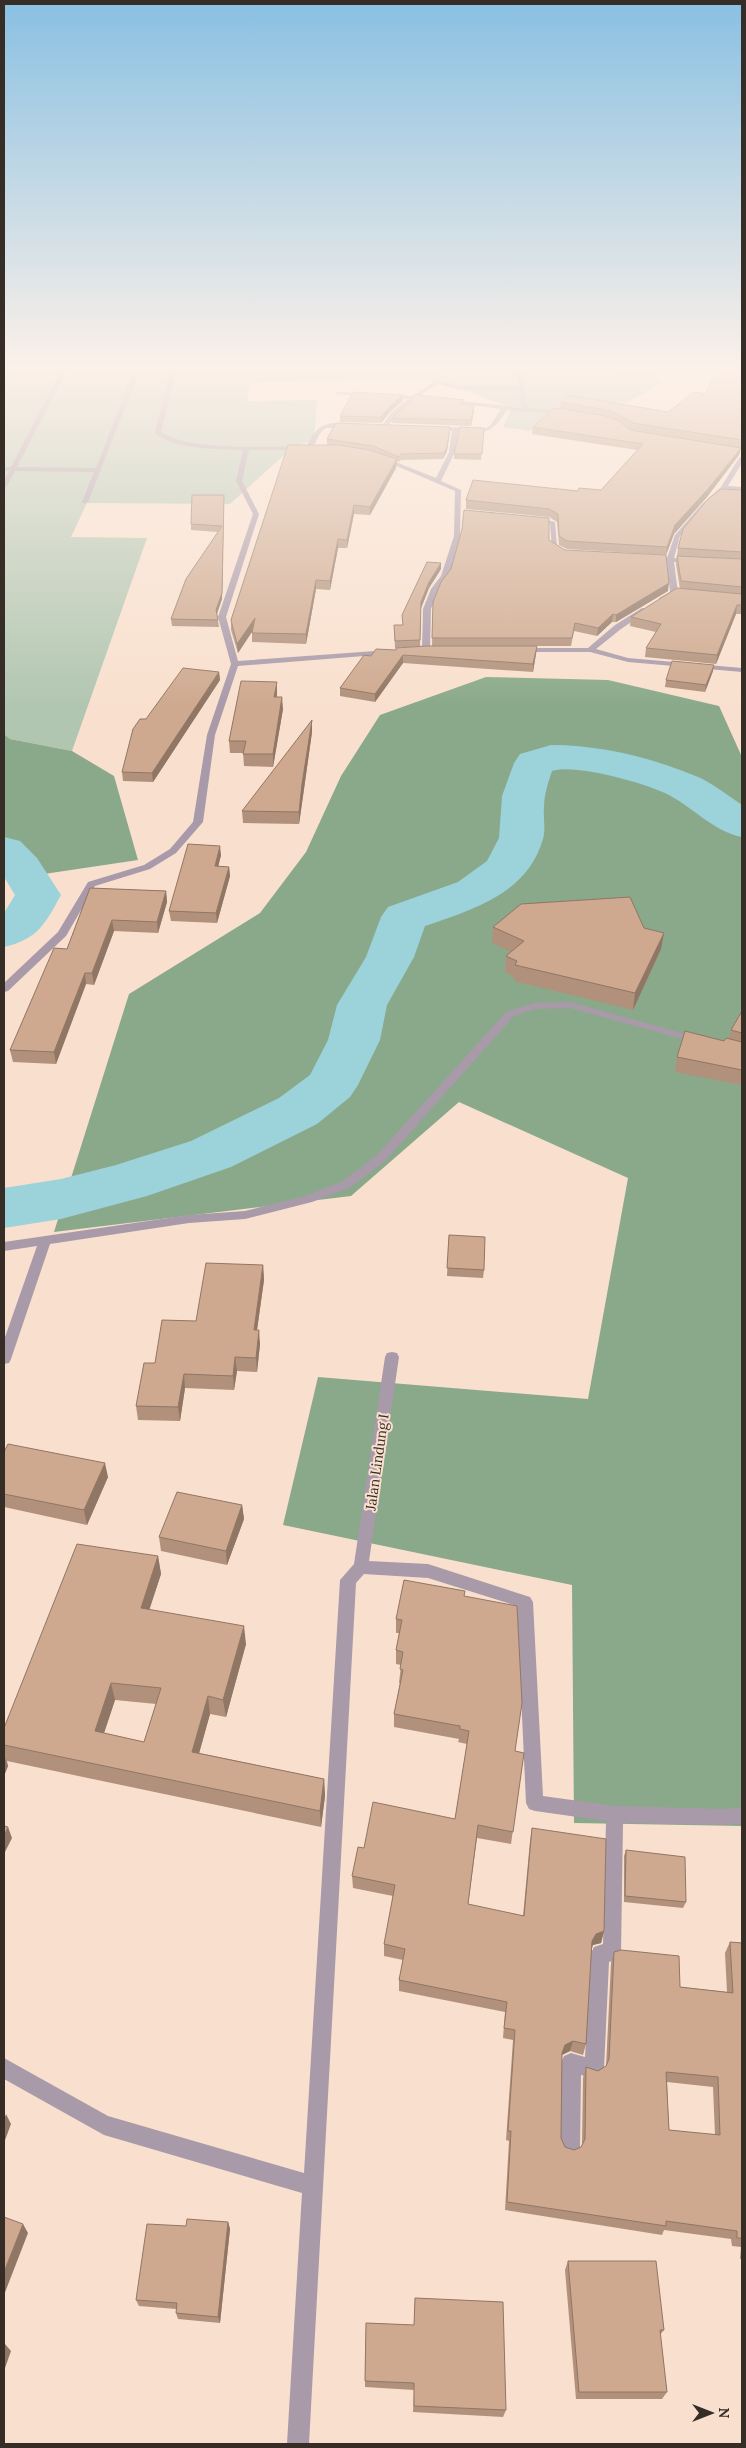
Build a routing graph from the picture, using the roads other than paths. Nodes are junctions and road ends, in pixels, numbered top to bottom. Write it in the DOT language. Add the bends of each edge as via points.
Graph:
graph roads {
  1 [pos="94,479"];
  2 [pos="239,479"];
  3 [pos="433,479"];
  4 [pos="729,479"];
  5 [pos="438,481"];
  6 [pos="724,488"];
  7 [pos="742,489"];
  8 [pos="85,502"];
  9 [pos="456,512"];
  10 [pos="466,513"];
  11 [pos="524,518"];
  12 [pos="574,554"];
  13 [pos="641,558"];
  14 [pos="670,560"];
  15 [pos="697,561"];
  16 [pos="674,593"];
  17 [pos="684,594"];
  18 [pos="658,603"];
  19 [pos="650,608"];
  20 [pos="416,650"];
  21 [pos="426,650"];
  22 [pos="436,650"];
  23 [pos="513,650"];
  24 [pos="590,650"];
  25 [pos="397,652"];
  26 [pos="235,664"];
  27 [pos="742,670"];
  28 [pos="4,989"];
  29 [pos="708,1044"];
  30 [pos="45,1241"];
  31 [pos="4,1246"];
  32 [pos="392,1357"];
  33 [pos="4,1360"];
  34 [pos="362,1567"];
  35 [pos="615,1814"];
  36 [pos="742,1815"];
  37 [pos="4,2068"];
  38 [pos="570,2148"];
  39 [pos="312,2186"];
  40 [pos="298,2444"];
  1 -- 8 [label="street"];
  2 -- 26 [label="street" via="256,514 222,616"];
  3 -- 5 [label="street"];
  4 -- 6 [label="street"];
  5 -- 9 [label="street" via="458,490"];
  6 -- 7 [label="street"];
  6 -- 14 [label="street" via="677,536"];
  9 -- 10 [label="street"];
  9 -- 21 [label="street" via="457,536 445,576 427,608"];
  11 -- 12 [label="street" via="553,523 554,548"];
  13 -- 14 [label="street"];
  14 -- 15 [label="street"];
  14 -- 16 [label="street"];
  16 -- 17 [label="street"];
  16 -- 18 [label="street"];
  19 -- 24 [label="street" via="618,627"];
  20 -- 21 [label="street"];
  21 -- 22 [label="street"];
  23 -- 24 [label="street"];
  24 -- 27 [label="street" via="628,660"];
  25 -- 26 [label="street"];
  26 -- 28 [label="street" via="211,735 198,822 173,851 147,867 91,884 62,934"];
  29 -- 30 [label="street" via="570,1005 534,1006 510,1014 380,1159 346,1185 308,1199 245,1215 180,1220"];
  30 -- 31 [label="street"];
  30 -- 33 [label="street"];
  32 -- 34 [label="street, Jalan Lindung I"];
  34 -- 35 [label="street" via="428,1571 526,1602 535,1803"];
  34 -- 39 [label="street" via="348,1580"];
  35 -- 36 [label="street"];
  35 -- 38 [label="street" via="612,1953 600,1953 594,2069 571,2063"];
  37 -- 39 [label="street" via="104,2125"];
  39 -- 40 [label="street"];
}
